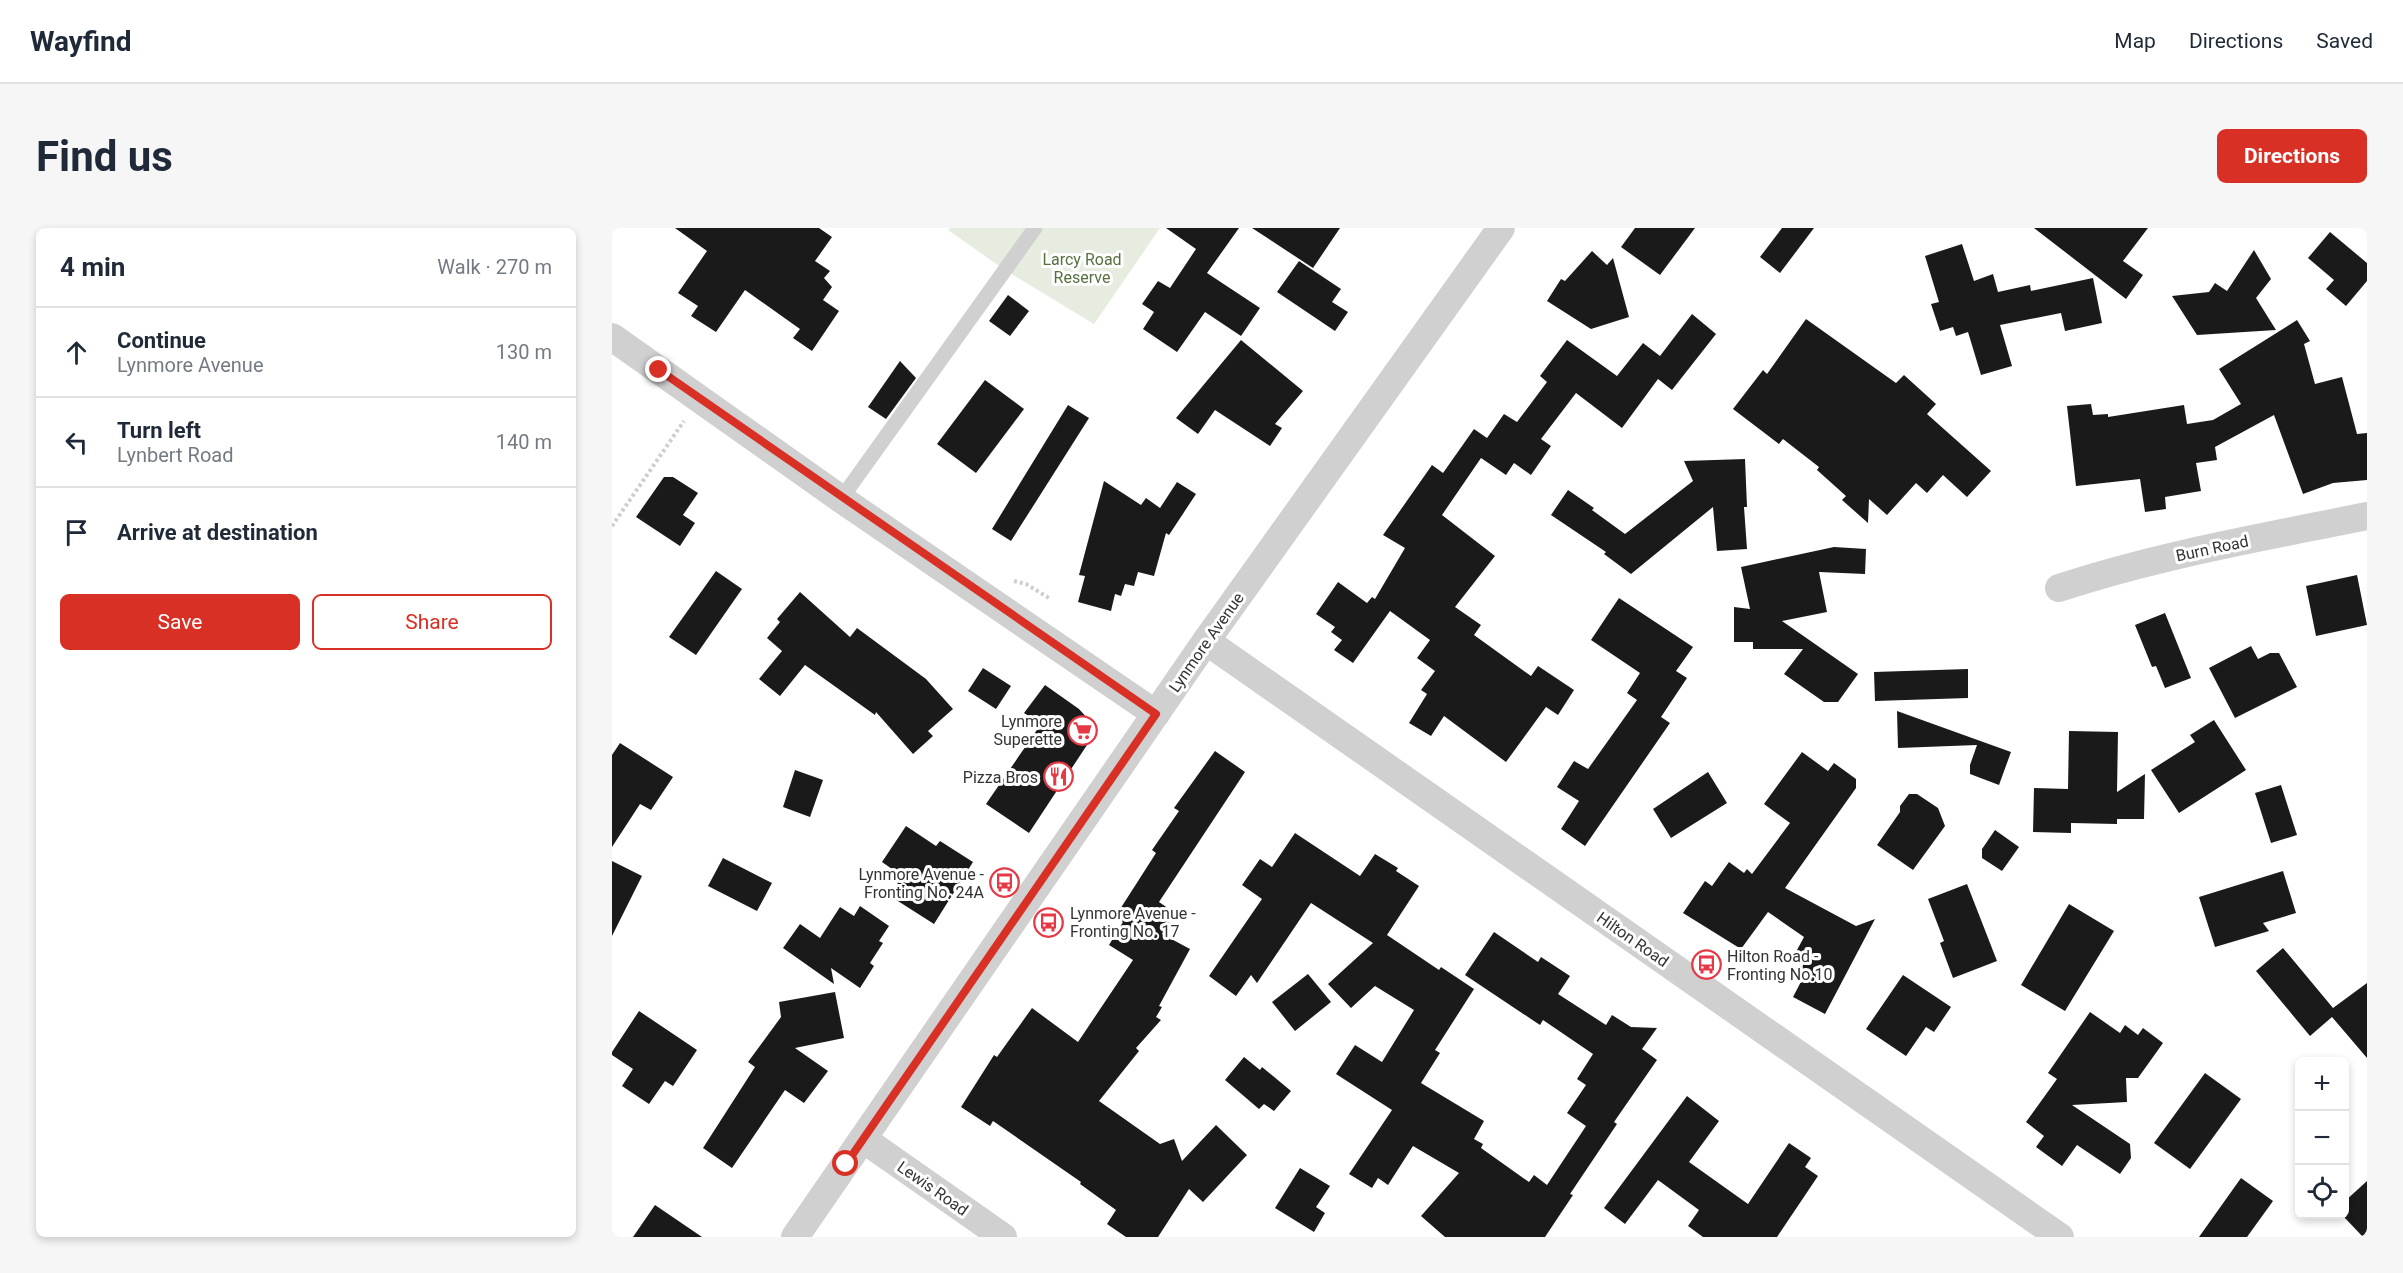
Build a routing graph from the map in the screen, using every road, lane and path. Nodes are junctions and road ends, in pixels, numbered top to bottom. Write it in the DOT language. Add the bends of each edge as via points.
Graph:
graph roads {
  1 [pos="1035,228"];
  2 [pos="1501,228"];
  3 [pos="612,337"];
  4 [pos="687,416"];
  5 [pos="842,499"];
  6 [pos="2367,516"];
  7 [pos="612,526"];
  8 [pos="2059,588"];
  9 [pos="1206,641"];
  10 [pos="1156,714"];
  11 [pos="863,1140"];
  12 [pos="795,1237"];
  13 [pos="1003,1237"];
  14 [pos="2060,1237"];
  1 -- 5 [label="lane"];
  2 -- 9 [label="street, Lynmore Avenue"];
  3 -- 5 [label="street"];
  4 -- 7 [label="path"];
  5 -- 10 [label="street"];
  6 -- 8 [label="street, Burn Road" via="2170,556"];
  9 -- 10 [label="street, Lynmore Avenue"];
  9 -- 14 [label="street, Hilton Road"];
  10 -- 11 [label="street, Lynmore Avenue"];
  11 -- 12 [label="street, Lynmore Avenue"];
  11 -- 13 [label="street, Lewis Road"];
}
